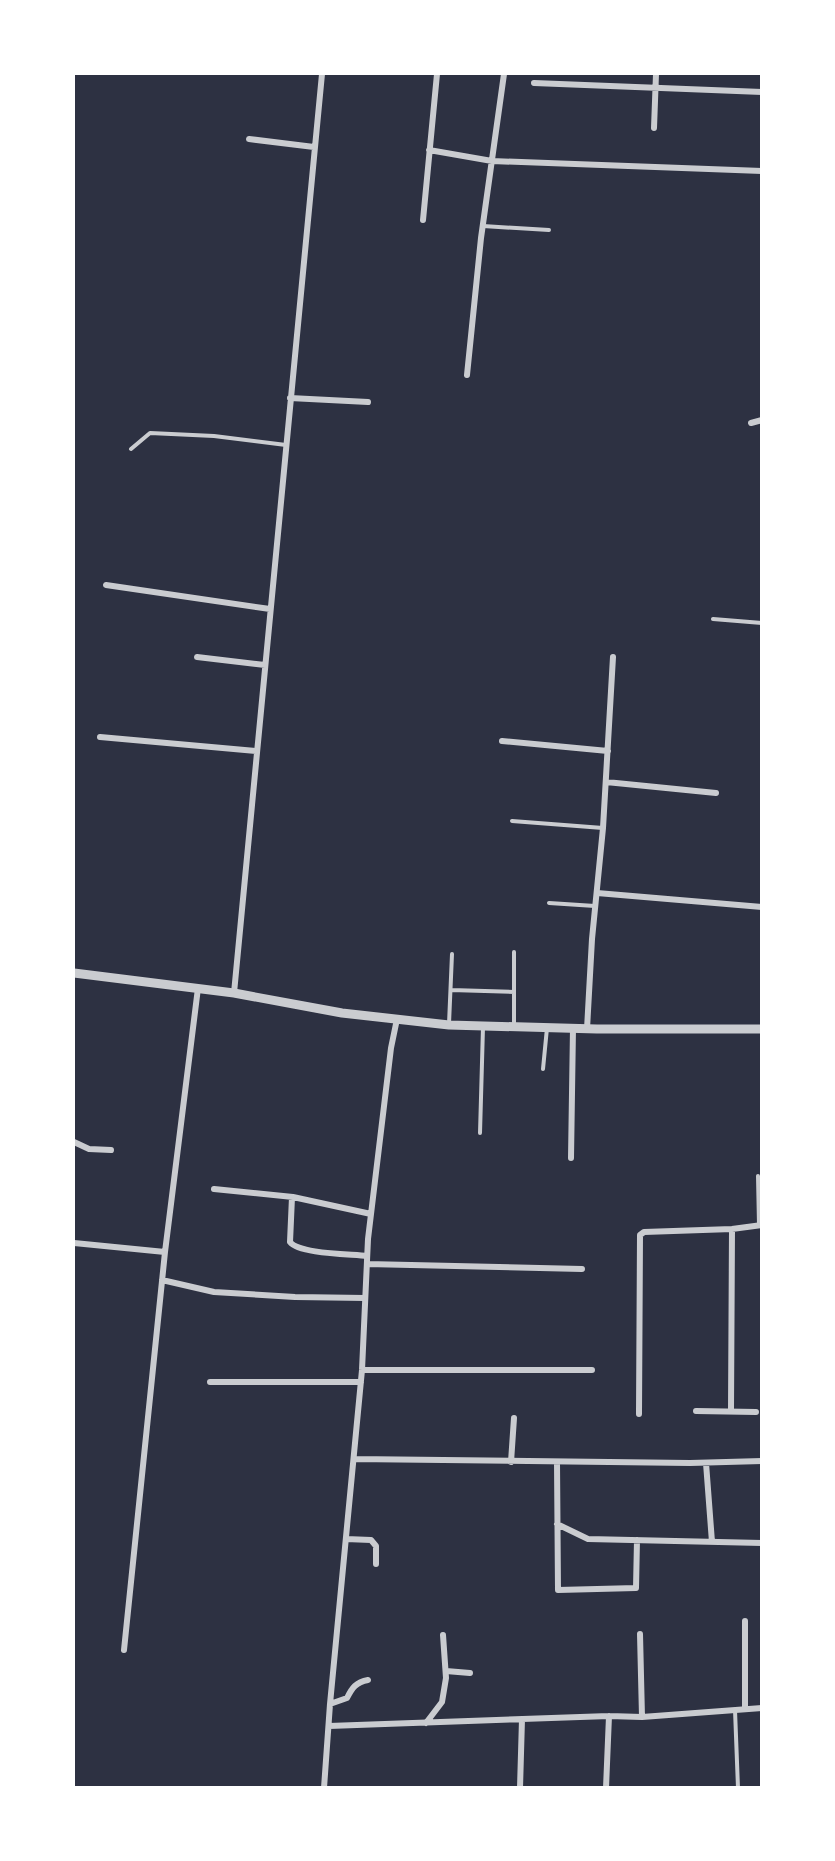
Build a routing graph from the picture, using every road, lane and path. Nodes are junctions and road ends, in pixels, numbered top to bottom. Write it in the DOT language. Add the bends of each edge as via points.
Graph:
graph roads {
  1 [pos="322,74"];
  2 [pos="437,74"];
  3 [pos="504,74"];
  4 [pos="656,74"];
  5 [pos="534,83"];
  6 [pos="655,89"];
  7 [pos="762,92"];
  8 [pos="654,128"];
  9 [pos="249,139"];
  10 [pos="314,147"];
  11 [pos="429,150"];
  12 [pos="492,161"];
  13 [pos="762,171"];
  14 [pos="423,220"];
  15 [pos="483,226"];
  16 [pos="549,230"];
  17 [pos="467,375"];
  18 [pos="290,398"];
  19 [pos="368,402"];
  20 [pos="762,420"];
  21 [pos="751,423"];
  22 [pos="285,445"];
  23 [pos="131,448"];
  24 [pos="106,585"];
  25 [pos="270,609"];
  26 [pos="713,619"];
  27 [pos="762,623"];
  28 [pos="197,657"];
  29 [pos="613,657"];
  30 [pos="264,665"];
  31 [pos="100,737"];
  32 [pos="502,741"];
  33 [pos="256,751"];
  34 [pos="608,751"];
  35 [pos="606,782"];
  36 [pos="716,793"];
  37 [pos="512,821"];
  38 [pos="603,828"];
  39 [pos="597,893"];
  40 [pos="549,903"];
  41 [pos="596,906"];
  42 [pos="762,907"];
  43 [pos="514,952"];
  44 [pos="452,954"];
  45 [pos="74,974"];
  46 [pos="198,988"];
  47 [pos="451,990"];
  48 [pos="514,992"];
  49 [pos="234,993"];
  50 [pos="397,1019"];
  51 [pos="449,1025"];
  52 [pos="483,1026"];
  53 [pos="514,1027"];
  54 [pos="547,1028"];
  55 [pos="573,1028"];
  56 [pos="587,1029"];
  57 [pos="762,1029"];
  58 [pos="543,1069"];
  59 [pos="480,1133"];
  60 [pos="74,1142"];
  61 [pos="111,1150"];
  62 [pos="571,1158"];
  63 [pos="758,1176"];
  64 [pos="214,1189"];
  65 [pos="292,1197"];
  66 [pos="371,1214"];
  67 [pos="760,1225"];
  68 [pos="732,1229"];
  69 [pos="74,1243"];
  70 [pos="165,1252"];
  71 [pos="367,1256"];
  72 [pos="367,1264"];
  73 [pos="582,1269"];
  74 [pos="162,1280"];
  75 [pos="365,1298"];
  76 [pos="362,1370"];
  77 [pos="592,1370"];
  78 [pos="210,1382"];
  79 [pos="361,1382"];
  80 [pos="731,1410"];
  81 [pos="696,1411"];
  82 [pos="756,1412"];
  83 [pos="639,1414"];
  84 [pos="514,1418"];
  85 [pos="354,1459"];
  86 [pos="762,1461"];
  87 [pos="511,1462"];
  88 [pos="557,1462"];
  89 [pos="706,1463"];
  90 [pos="557,1524"];
  91 [pos="346,1539"];
  92 [pos="637,1540"];
  93 [pos="712,1542"];
  94 [pos="762,1543"];
  95 [pos="376,1564"];
  96 [pos="745,1621"];
  97 [pos="442,1635"];
  98 [pos="640,1635"];
  99 [pos="124,1650"];
  100 [pos="446,1671"];
  101 [pos="470,1673"];
  102 [pos="368,1680"];
  103 [pos="330,1704"];
  104 [pos="762,1708"];
  105 [pos="735,1709"];
  106 [pos="745,1709"];
  107 [pos="609,1716"];
  108 [pos="642,1717"];
  109 [pos="522,1719"];
  110 [pos="426,1723"];
  111 [pos="329,1726"];
  112 [pos="324,1788"];
  113 [pos="520,1788"];
  114 [pos="606,1788"];
  115 [pos="738,1788"];
  1 -- 10 [label="street"];
  2 -- 11 [label="street"];
  3 -- 12 [label="street"];
  4 -- 6 [label="street"];
  5 -- 6 [label="street"];
  6 -- 7 [label="street"];
  6 -- 8 [label="street"];
  9 -- 10 [label="street"];
  10 -- 18 [label="street"];
  11 -- 12 [label="street"];
  11 -- 14 [label="street"];
  12 -- 13 [label="street"];
  12 -- 15 [label="street"];
  15 -- 16 [label="lane"];
  15 -- 17 [label="street"];
  18 -- 19 [label="street"];
  18 -- 22 [label="street"];
  20 -- 21 [label="street"];
  22 -- 23 [label="lane" via="150,433"];
  22 -- 25 [label="street"];
  24 -- 25 [label="street"];
  25 -- 30 [label="street"];
  26 -- 27 [label="lane"];
  28 -- 30 [label="street"];
  29 -- 34 [label="street"];
  30 -- 33 [label="street"];
  31 -- 33 [label="street"];
  32 -- 34 [label="street"];
  33 -- 49 [label="street"];
  34 -- 35 [label="street"];
  35 -- 36 [label="street"];
  35 -- 38 [label="street"];
  37 -- 38 [label="lane"];
  38 -- 39 [label="street"];
  39 -- 41 [label="street"];
  39 -- 42 [label="street"];
  40 -- 41 [label="lane"];
  41 -- 56 [label="street"];
  43 -- 48 [label="lane"];
  44 -- 47 [label="lane"];
  45 -- 46 [label="street"];
  46 -- 49 [label="street"];
  46 -- 70 [label="street"];
  47 -- 48 [label="lane"];
  47 -- 51 [label="lane"];
  48 -- 53 [label="lane"];
  49 -- 50 [label="street"];
  50 -- 51 [label="street"];
  50 -- 66 [label="street"];
  51 -- 52 [label="street"];
  52 -- 53 [label="street"];
  52 -- 59 [label="lane"];
  53 -- 54 [label="street"];
  54 -- 55 [label="street"];
  54 -- 58 [label="lane"];
  55 -- 56 [label="street"];
  55 -- 62 [label="street"];
  56 -- 57 [label="street"];
  60 -- 61 [label="street" via="89,1149"];
  63 -- 67 [label="lane"];
  64 -- 65 [label="street"];
  65 -- 66 [label="street"];
  65 -- 71 [label="street" via="293,1246"];
  66 -- 71 [label="street"];
  67 -- 68 [label="street"];
  68 -- 80 [label="street"];
  68 -- 83 [label="street" via="640,1235"];
  69 -- 70 [label="street"];
  70 -- 74 [label="street"];
  71 -- 72 [label="street"];
  72 -- 73 [label="street"];
  72 -- 75 [label="street"];
  74 -- 75 [label="street" via="214,1292"];
  74 -- 99 [label="street"];
  75 -- 76 [label="street"];
  76 -- 77 [label="street"];
  76 -- 79 [label="street"];
  78 -- 79 [label="street"];
  79 -- 85 [label="street"];
  80 -- 81 [label="street"];
  80 -- 82 [label="street"];
  84 -- 87 [label="street"];
  85 -- 87 [label="street"];
  85 -- 91 [label="street"];
  86 -- 89 [label="street"];
  87 -- 88 [label="street"];
  88 -- 89 [label="street"];
  88 -- 90 [label="street"];
  89 -- 93 [label="street"];
  90 -- 92 [label="street" via="588,1539"];
  90 -- 92 [label="street" via="558,1590 636,1588"];
  91 -- 95 [label="street" via="371,1540 376,1546"];
  91 -- 103 [label="street"];
  92 -- 93 [label="street"];
  93 -- 94 [label="street"];
  96 -- 106 [label="street"];
  97 -- 100 [label="street"];
  98 -- 108 [label="street"];
  100 -- 101 [label="street"];
  100 -- 110 [label="street" via="442,1702"];
  102 -- 103 [label="street" via="353,1686 347,1698"];
  103 -- 111 [label="street"];
  104 -- 106 [label="street"];
  105 -- 106 [label="street"];
  105 -- 108 [label="street"];
  105 -- 115 [label="lane"];
  107 -- 108 [label="street"];
  107 -- 109 [label="street"];
  107 -- 114 [label="street"];
  109 -- 110 [label="street"];
  109 -- 113 [label="street"];
  110 -- 111 [label="street"];
  111 -- 112 [label="street"];
}
